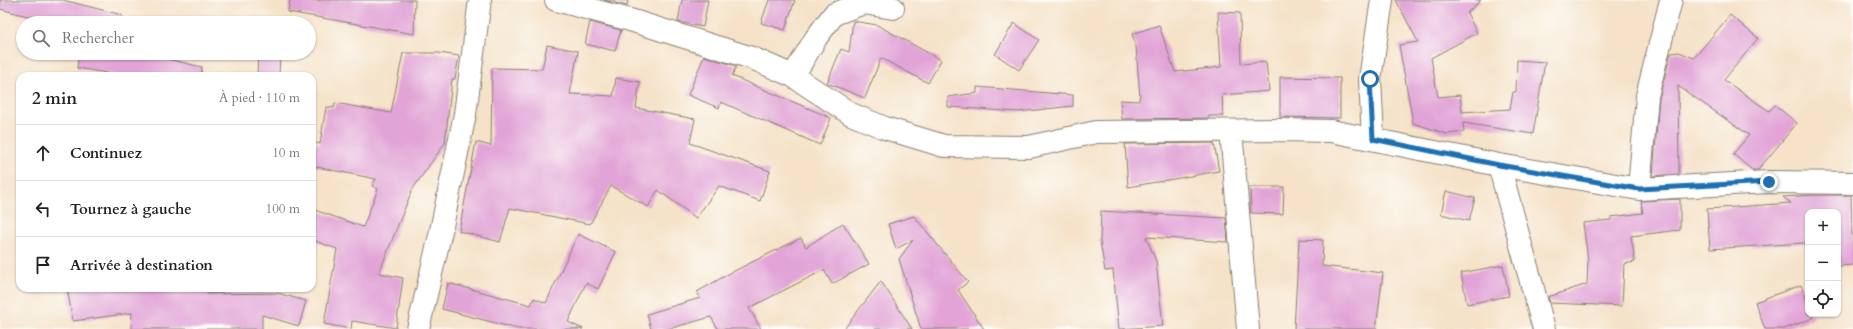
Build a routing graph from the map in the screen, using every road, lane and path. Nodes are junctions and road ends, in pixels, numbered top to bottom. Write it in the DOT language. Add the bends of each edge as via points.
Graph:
graph roads {
  1 [pos="480,0"];
  2 [pos="556,0"];
  3 [pos="1382,0"];
  4 [pos="1671,0"];
  5 [pos="893,8"];
  6 [pos="793,76"];
  7 [pos="1231,131"];
  8 [pos="1373,139"];
  9 [pos="1499,165"];
  10 [pos="1853,183"];
  11 [pos="1639,189"];
  12 [pos="418,329"];
  13 [pos="1248,329"];
  14 [pos="1544,329"];
  1 -- 12 [label="street" via="465,114"];
  2 -- 6 [label="street" via="752,58"];
  3 -- 8 [label="street" via="1370,79"];
  4 -- 11 [label="street" via="1647,96"];
  5 -- 6 [label="street" via="864,3 834,14"];
  6 -- 7 [label="street" via="851,114 885,128 944,146 1029,147 1096,132"];
  7 -- 8 [label="street" via="1331,132"];
  7 -- 13 [label="street"];
  8 -- 9 [label="street"];
  9 -- 11 [label="street"];
  9 -- 14 [label="street"];
  10 -- 11 [label="street" via="1769,182"];
}
